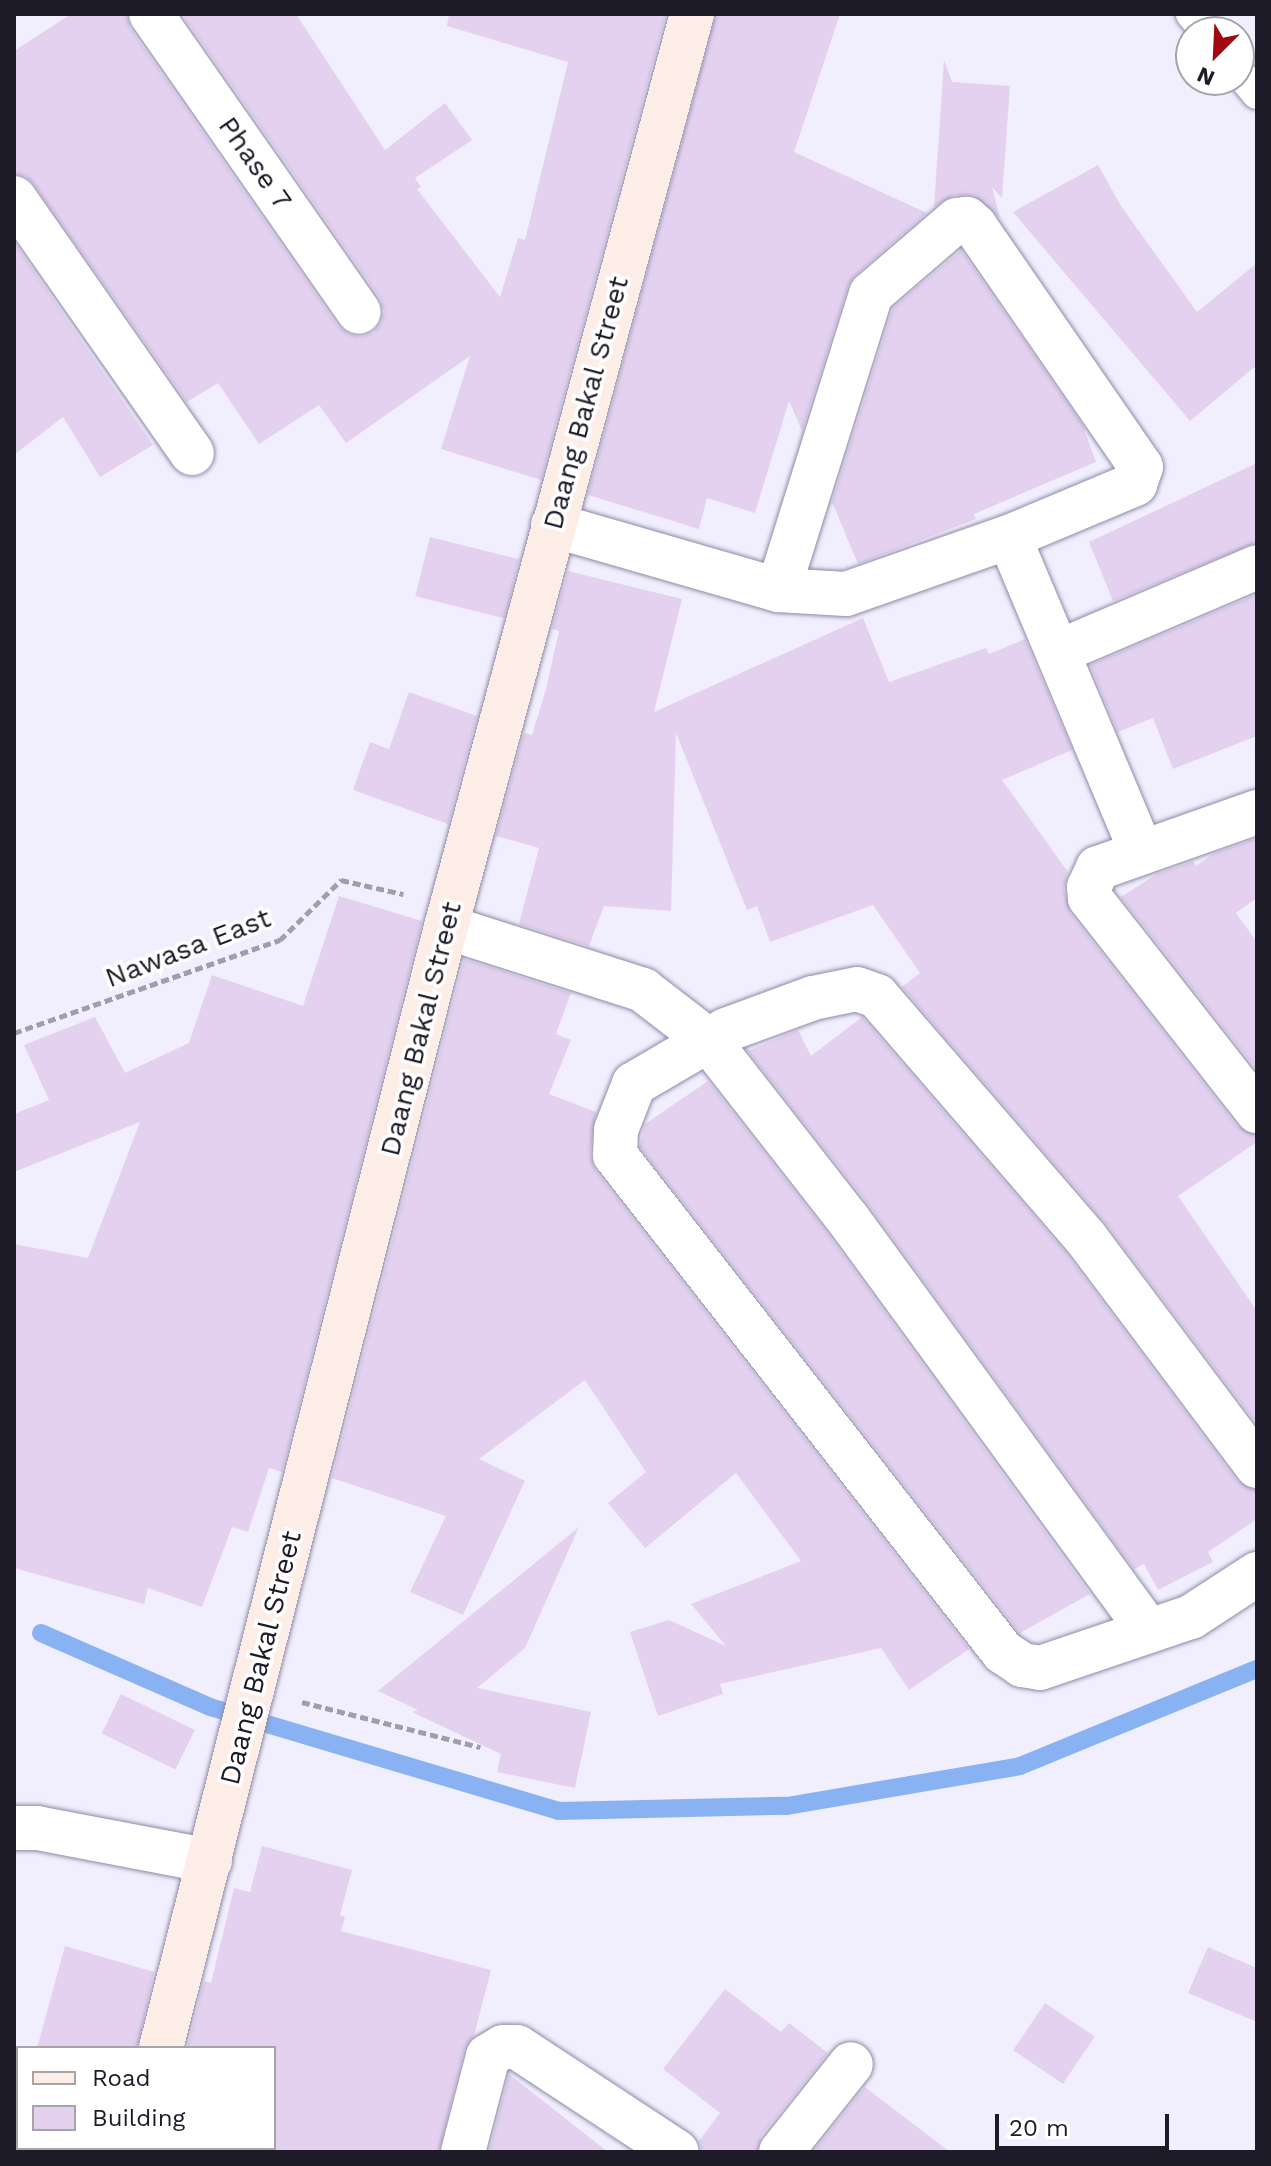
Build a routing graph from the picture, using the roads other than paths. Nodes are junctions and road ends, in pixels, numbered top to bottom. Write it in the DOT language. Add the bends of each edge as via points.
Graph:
graph roads {
  1 [pos="151,14"];
  2 [pos="692,14"];
  3 [pos="14,198"];
  4 [pos="359,312"];
  5 [pos="192,453"];
  6 [pos="553,525"];
  7 [pos="1009,537"];
  8 [pos="1257,567"];
  9 [pos="778,590"];
  10 [pos="1058,652"];
  11 [pos="1257,812"];
  12 [pos="1141,851"];
  13 [pos="449,916"];
  14 [pos="708,1040"];
  15 [pos="1257,1111"];
  16 [pos="1257,1466"];
  17 [pos="1257,1574"];
  18 [pos="1148,1630"];
  19 [pos="14,1828"];
  20 [pos="210,1861"];
  21 [pos="162,2046"];
  22 [pos="851,2064"];
  23 [pos="463,2152"];
  24 [pos="677,2152"];
  25 [pos="781,2152"];
  1 -- 4 [label="street, Phase 7"];
  2 -- 6 [label="street, Daang Bakal Street"];
  3 -- 5 [label="street"];
  6 -- 9 [label="street"];
  6 -- 13 [label="street, Daang Bakal Street"];
  7 -- 9 [label="street" via="846,594"];
  7 -- 9 [label="street" via="1135,484 1141,467 975,226 967,219 957,220 871,294"];
  7 -- 10 [label="street"];
  8 -- 10 [label="street"];
  10 -- 12 [label="street"];
  11 -- 12 [label="street"];
  12 -- 15 [label="street" via="1098,868 1090,898"];
  13 -- 14 [label="street" via="643,990"];
  13 -- 20 [label="street, Daang Bakal Street"];
  14 -- 16 [label="street" via="813,998 857,989 877,996 1085,1237"];
  14 -- 18 [label="street" via="848,1219"];
  14 -- 18 [label="street" via="634,1084 616,1130 615,1155 1003,1652 1022,1665 1040,1668"];
  17 -- 18 [label="street" via="1191,1617"];
  19 -- 20 [label="street"];
  20 -- 21 [label="street, Daang Bakal Street"];
  22 -- 25 [label="street"];
  23 -- 24 [label="street" via="488,2056 503,2047 517,2047"];
}
